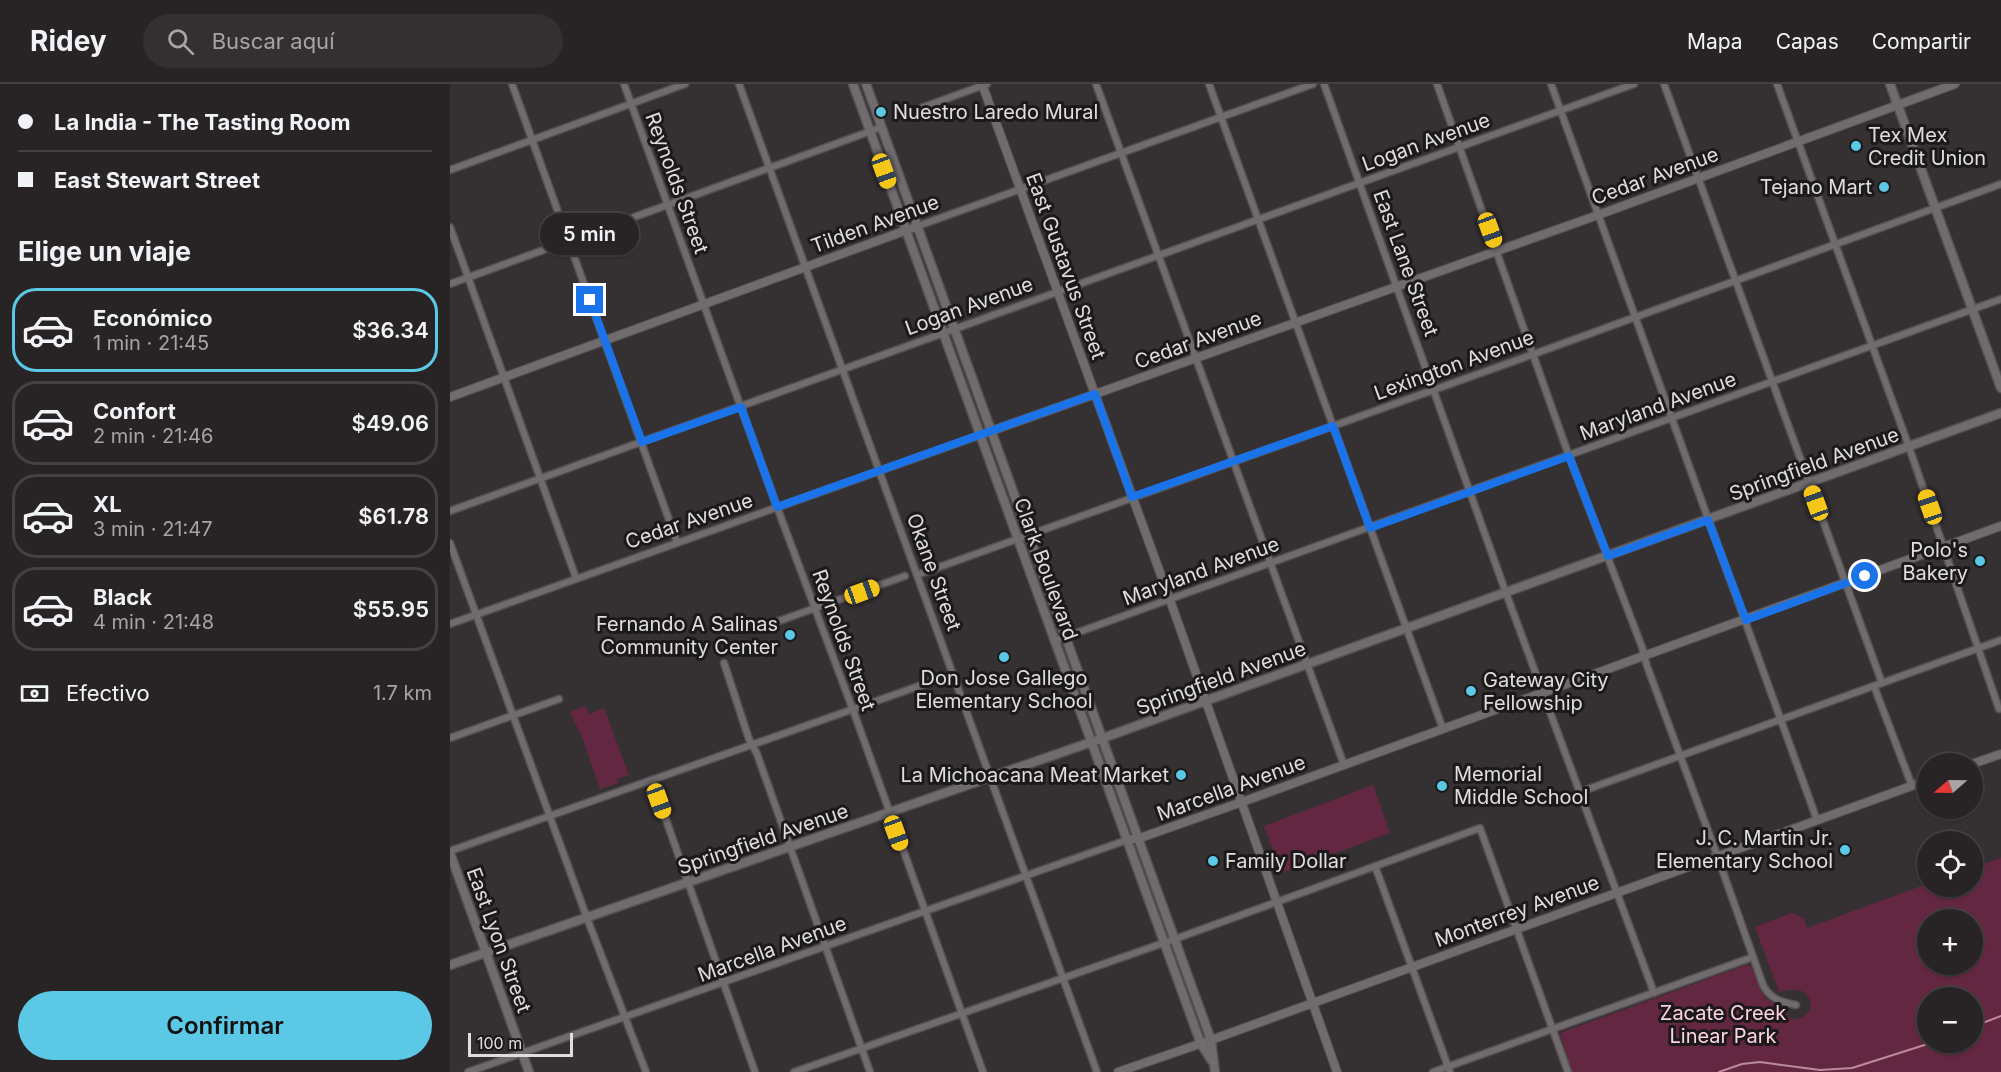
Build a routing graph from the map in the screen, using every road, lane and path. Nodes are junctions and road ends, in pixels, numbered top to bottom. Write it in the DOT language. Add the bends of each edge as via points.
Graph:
graph roads {
  1 [pos="512,84"];
  2 [pos="624,84"];
  3 [pos="686,84"];
  4 [pos="739,84"];
  5 [pos="853,84"];
  6 [pos="866,84"];
  7 [pos="984,84"];
  8 [pos="1096,84"];
  9 [pos="1209,84"];
  10 [pos="1313,84"];
  11 [pos="1324,84"];
  12 [pos="1437,84"];
  13 [pos="1551,84"];
  14 [pos="1634,84"];
  15 [pos="1665,84"];
  16 [pos="1777,84"];
  17 [pos="1890,84"];
  18 [pos="1955,84"];
  19 [pos="631,104"];
  20 [pos="1898,105"];
  21 [pos="921,108"];
  22 [pos="1560,111"];
  23 [pos="1221,117"];
  24 [pos="882,127"];
  25 [pos="870,131"];
  26 [pos="532,140"];
  27 [pos="1798,141"];
  28 [pos="1460,147"];
  29 [pos="1121,153"];
  30 [pos="770,167"];
  31 [pos="450,170"];
  32 [pos="1699,178"];
  33 [pos="1360,183"];
  34 [pos="2001,184"];
  35 [pos="1020,190"];
  36 [pos="667,205"];
  37 [pos="1935,207"];
  38 [pos="1598,215"];
  39 [pos="1258,220"];
  40 [pos="918,226"];
  41 [pos="450,227"];
  42 [pos="906,231"];
  43 [pos="569,240"];
  44 [pos="1836,244"];
  45 [pos="1497,250"];
  46 [pos="1159,255"];
  47 [pos="806,267"];
  48 [pos="468,277"];
  49 [pos="1736,281"];
  50 [pos="450,284"];
  51 [pos="1397,287"];
  52 [pos="1057,292"];
  53 [pos="2001,299"];
  54 [pos="704,304"];
  55 [pos="1972,310"];
  56 [pos="1635,317"];
  57 [pos="1296,323"];
  58 [pos="955,328"];
  59 [pos="943,333"];
  60 [pos="605,340"];
  61 [pos="1873,346"];
  62 [pos="1534,354"];
  63 [pos="1196,358"];
  64 [pos="843,370"];
  65 [pos="504,377"];
  66 [pos="1773,382"];
  67 [pos="2001,388"];
  68 [pos="1434,390"];
  69 [pos="1095,394"];
  70 [pos="450,397"];
  71 [pos="741,407"];
  72 [pos="2001,413"];
  73 [pos="1671,419"];
  74 [pos="1333,426"];
  75 [pos="992,431"];
  76 [pos="980,435"];
  77 [pos="642,442"];
  78 [pos="1909,447"];
  79 [pos="1569,456"];
  80 [pos="1233,461"];
  81 [pos="879,471"];
  82 [pos="541,478"];
  83 [pos="1809,483"];
  84 [pos="1470,492"];
  85 [pos="1132,497"];
  86 [pos="777,507"];
  87 [pos="450,511"];
  88 [pos="1708,520"];
  89 [pos="2001,526"];
  90 [pos="1370,528"];
  91 [pos="1029,534"];
  92 [pos="1017,538"];
  93 [pos="677,542"];
  94 [pos="450,543"];
  95 [pos="1944,547"];
  96 [pos="1608,556"];
  97 [pos="1271,564"];
  98 [pos="917,575"];
  99 [pos="905,576"];
  100 [pos="576,578"];
  101 [pos="1845,583"];
  102 [pos="1506,593"];
  103 [pos="1170,600"];
  104 [pos="814,608"];
  105 [pos="476,615"];
  106 [pos="1746,620"];
  107 [pos="450,624"];
  108 [pos="765,626"];
  109 [pos="1406,629"];
  110 [pos="1066,637"];
  111 [pos="2001,640"];
  112 [pos="1054,641"];
  113 [pos="1978,648"];
  114 [pos="1644,657"];
  115 [pos="724,663"];
  116 [pos="1307,665"];
  117 [pos="953,674"];
  118 [pos="1882,683"];
  119 [pos="1874,686"];
  120 [pos="1543,693"];
  121 [pos="559,699"];
  122 [pos="1206,701"];
  123 [pos="1999,709"];
  124 [pos="853,710"];
  125 [pos="513,715"];
  126 [pos="1782,721"];
  127 [pos="1443,729"];
  128 [pos="450,738"];
  129 [pos="1103,738"];
  130 [pos="1091,742"];
  131 [pos="752,746"];
  132 [pos="2001,754"];
  133 [pos="1681,756"];
  134 [pos="1983,760"];
  135 [pos="1344,765"];
  136 [pos="990,777"];
  137 [pos="652,780"];
  138 [pos="1917,784"];
  139 [pos="1912,786"];
  140 [pos="1580,792"];
  141 [pos="1242,802"];
  142 [pos="888,813"];
  143 [pos="550,817"];
  144 [pos="1817,820"];
  145 [pos="1140,838"];
  146 [pos="1127,840"];
  147 [pos="789,848"];
  148 [pos="450,852"];
  149 [pos="1717,855"];
  150 [pos="1375,866"];
  151 [pos="1026,876"];
  152 [pos="688,883"];
  153 [pos="1617,892"];
  154 [pos="1277,902"];
  155 [pos="925,912"];
  156 [pos="587,918"];
  157 [pos="1516,929"];
  158 [pos="1175,939"];
  159 [pos="1164,942"];
  160 [pos="825,947"];
  161 [pos="486,952"];
  162 [pos="1753,957"];
  163 [pos="450,965"];
  164 [pos="1412,966"];
  165 [pos="1063,977"];
  166 [pos="723,983"];
  167 [pos="1654,993"];
  168 [pos="1313,1002"];
  169 [pos="1796,1005"];
  170 [pos="962,1013"];
  171 [pos="626,1018"];
  172 [pos="1552,1029"];
  173 [pos="1211,1040"];
  174 [pos="1201,1044"];
  175 [pos="862,1048"];
  176 [pos="522,1053"];
  177 [pos="1212,1062"];
  178 [pos="1449,1069"];
  179 [pos="468,1072"];
  180 [pos="529,1072"];
  181 [pos="646,1072"];
  182 [pos="755,1072"];
  183 [pos="794,1072"];
  184 [pos="870,1072"];
  185 [pos="983,1072"];
  186 [pos="1097,1072"];
  187 [pos="1118,1072"];
  188 [pos="1215,1072"];
  189 [pos="1337,1072"];
  190 [pos="1433,1072"];
  191 [pos="1568,1072"];
  1 -- 26 [label="street"];
  2 -- 19 [label="street, Reynolds Street"];
  3 -- 19 [label="street"];
  4 -- 30 [label="street, Okane Street"];
  5 -- 25 [label="main road, Clark Boulevard"];
  6 -- 24 [label="main road, Clark Boulevard"];
  7 -- 21 [label="street"];
  7 -- 35 [label="street, East Gustavus Street"];
  8 -- 29 [label="street"];
  9 -- 23 [label="street"];
  10 -- 23 [label="street, Tilden Avenue"];
  11 -- 33 [label="street, East Lane Street"];
  12 -- 28 [label="street"];
  13 -- 22 [label="street"];
  14 -- 22 [label="street, Logan Avenue"];
  15 -- 32 [label="street"];
  16 -- 27 [label="street"];
  17 -- 20 [label="main road"];
  18 -- 20 [label="street, Cedar Avenue"];
  19 -- 26 [label="street"];
  19 -- 36 [label="street, Reynolds Street"];
  20 -- 27 [label="street, Cedar Avenue"];
  20 -- 37 [label="main road"];
  22 -- 28 [label="street, Logan Avenue"];
  22 -- 38 [label="street"];
  23 -- 29 [label="street, Tilden Avenue"];
  23 -- 39 [label="street"];
  24 -- 25 [label="street"];
  24 -- 40 [label="main road, Clark Boulevard"];
  25 -- 30 [label="street"];
  25 -- 42 [label="main road, Clark Boulevard"];
  26 -- 31 [label="street"];
  26 -- 43 [label="street"];
  27 -- 32 [label="street, Cedar Avenue"];
  27 -- 44 [label="street"];
  28 -- 33 [label="street, Logan Avenue"];
  28 -- 45 [label="street"];
  29 -- 35 [label="street, Tilden Avenue"];
  29 -- 46 [label="street"];
  30 -- 36 [label="street"];
  30 -- 47 [label="street, Okane Street"];
  32 -- 38 [label="street, Cedar Avenue"];
  32 -- 49 [label="street"];
  33 -- 39 [label="street, Logan Avenue"];
  33 -- 51 [label="street, East Lane Street"];
  34 -- 37 [label="street, Lexington Avenue"];
  35 -- 40 [label="street, Tilden Avenue"];
  35 -- 52 [label="street, East Gustavus Street"];
  36 -- 43 [label="street"];
  36 -- 54 [label="street, Reynolds Street"];
  37 -- 44 [label="street, Lexington Avenue"];
  37 -- 55 [label="main road"];
  38 -- 45 [label="street, Cedar Avenue"];
  38 -- 56 [label="street"];
  39 -- 46 [label="street, Logan Avenue"];
  39 -- 57 [label="street"];
  40 -- 42 [label="street, Tilden Avenue"];
  40 -- 58 [label="main road, Clark Boulevard"];
  41 -- 48 [label="street"];
  42 -- 47 [label="street, Tilden Avenue"];
  42 -- 59 [label="main road, Clark Boulevard"];
  43 -- 48 [label="street"];
  43 -- 60 [label="street"];
  44 -- 49 [label="street, Lexington Avenue"];
  44 -- 61 [label="street"];
  45 -- 51 [label="street, Cedar Avenue"];
  45 -- 62 [label="street"];
  46 -- 52 [label="street, Logan Avenue"];
  46 -- 63 [label="street"];
  47 -- 54 [label="street, Tilden Avenue"];
  47 -- 64 [label="street, Okane Street"];
  48 -- 50 [label="street"];
  48 -- 65 [label="street"];
  49 -- 56 [label="street, Lexington Avenue"];
  49 -- 66 [label="street"];
  51 -- 57 [label="street, Cedar Avenue"];
  51 -- 68 [label="street, East Lane Street"];
  52 -- 58 [label="street, Logan Avenue"];
  52 -- 69 [label="street, East Gustavus Street"];
  53 -- 55 [label="street, Maryland Avenue"];
  54 -- 60 [label="street, Tilden Avenue"];
  54 -- 71 [label="street, Reynolds Street"];
  55 -- 61 [label="street, Maryland Avenue"];
  55 -- 67 [label="main road"];
  56 -- 62 [label="street, Lexington Avenue"];
  56 -- 73 [label="street"];
  57 -- 63 [label="street, Cedar Avenue"];
  57 -- 74 [label="street"];
  58 -- 59 [label="street, Logan Avenue"];
  58 -- 75 [label="main road, Clark Boulevard"];
  59 -- 64 [label="street, Logan Avenue"];
  59 -- 76 [label="main road, Clark Boulevard"];
  60 -- 65 [label="street, Tilden Avenue"];
  60 -- 77 [label="street"];
  61 -- 66 [label="street, Maryland Avenue"];
  61 -- 78 [label="street"];
  62 -- 68 [label="street, Lexington Avenue"];
  62 -- 79 [label="street"];
  63 -- 69 [label="street, Cedar Avenue"];
  63 -- 80 [label="street"];
  64 -- 71 [label="street, Logan Avenue"];
  64 -- 81 [label="street, Okane Street"];
  65 -- 70 [label="street, Tilden Avenue"];
  65 -- 82 [label="street"];
  66 -- 73 [label="street, Maryland Avenue"];
  66 -- 83 [label="street"];
  68 -- 74 [label="street, Lexington Avenue"];
  68 -- 84 [label="street, East Lane Street"];
  69 -- 75 [label="street, Cedar Avenue"];
  69 -- 85 [label="street, East Gustavus Street"];
  71 -- 77 [label="street, Logan Avenue"];
  71 -- 86 [label="street, Reynolds Street"];
  72 -- 78 [label="main road, Springfield Avenue"];
  73 -- 79 [label="street, Maryland Avenue"];
  73 -- 88 [label="street"];
  74 -- 80 [label="street, Lexington Avenue"];
  74 -- 90 [label="street"];
  75 -- 76 [label="street, Cedar Avenue"];
  75 -- 91 [label="main road, Clark Boulevard"];
  76 -- 81 [label="street, Cedar Avenue"];
  76 -- 92 [label="main road, Clark Boulevard"];
  77 -- 82 [label="street, Logan Avenue"];
  77 -- 93 [label="street"];
  78 -- 83 [label="main road, Springfield Avenue"];
  78 -- 95 [label="street"];
  79 -- 84 [label="street, Maryland Avenue"];
  79 -- 96 [label="street"];
  80 -- 85 [label="street, Lexington Avenue"];
  80 -- 97 [label="street"];
  81 -- 86 [label="street, Cedar Avenue"];
  81 -- 98 [label="street, Okane Street"];
  82 -- 87 [label="street, Logan Avenue"];
  82 -- 100 [label="street"];
  83 -- 88 [label="main road, Springfield Avenue"];
  83 -- 101 [label="street"];
  84 -- 90 [label="street, Maryland Avenue"];
  84 -- 102 [label="street, East Lane Street"];
  85 -- 91 [label="street, Lexington Avenue"];
  85 -- 103 [label="street, East Gustavus Street"];
  86 -- 93 [label="street, Cedar Avenue"];
  86 -- 104 [label="street, Reynolds Street"];
  88 -- 96 [label="main road, Springfield Avenue"];
  88 -- 106 [label="street"];
  89 -- 95 [label="street, Marcella Avenue"];
  90 -- 97 [label="street, Maryland Avenue"];
  90 -- 109 [label="street"];
  91 -- 92 [label="street, Lexington Avenue"];
  91 -- 110 [label="main road, Clark Boulevard"];
  92 -- 98 [label="street, Lexington Avenue"];
  92 -- 112 [label="main road, Clark Boulevard"];
  93 -- 100 [label="street, Cedar Avenue"];
  94 -- 105 [label="street"];
  95 -- 101 [label="street, Marcella Avenue"];
  95 -- 113 [label="street"];
  96 -- 102 [label="main road, Springfield Avenue"];
  96 -- 114 [label="street"];
  97 -- 103 [label="street, Maryland Avenue"];
  97 -- 116 [label="street"];
  98 -- 117 [label="street, Okane Street"];
  99 -- 104 [label="street"];
  100 -- 105 [label="street, Cedar Avenue"];
  101 -- 106 [label="street, Marcella Avenue"];
  101 -- 118 [label="street"];
  102 -- 109 [label="main road, Springfield Avenue"];
  102 -- 120 [label="street, East Lane Street"];
  103 -- 110 [label="street, Maryland Avenue"];
  103 -- 122 [label="street, East Gustavus Street"];
  104 -- 108 [label="street"];
  104 -- 124 [label="street, Reynolds Street"];
  105 -- 107 [label="street, Cedar Avenue"];
  105 -- 125 [label="street"];
  106 -- 114 [label="street, Marcella Avenue"];
  106 -- 126 [label="street"];
  109 -- 116 [label="main road, Springfield Avenue"];
  109 -- 127 [label="street"];
  110 -- 112 [label="street, Maryland Avenue"];
  110 -- 129 [label="main road, Clark Boulevard"];
  111 -- 113 [label="street"];
  112 -- 130 [label="main road, Clark Boulevard"];
  113 -- 118 [label="street"];
  113 -- 123 [label="street"];
  114 -- 120 [label="street, Marcella Avenue"];
  114 -- 133 [label="street"];
  115 -- 131 [label="street"];
  116 -- 122 [label="main road, Springfield Avenue"];
  116 -- 135 [label="street"];
  117 -- 124 [label="street"];
  117 -- 136 [label="street, Okane Street"];
  118 -- 119 [label="street"];
  119 -- 126 [label="street"];
  119 -- 139 [label="street"];
  120 -- 127 [label="street, Marcella Avenue"];
  120 -- 140 [label="street, East Lane Street"];
  121 -- 125 [label="street"];
  122 -- 129 [label="main road, Springfield Avenue"];
  122 -- 141 [label="street, East Gustavus Street"];
  124 -- 131 [label="street"];
  124 -- 142 [label="street, Reynolds Street"];
  125 -- 128 [label="street"];
  125 -- 143 [label="street"];
  126 -- 133 [label="street"];
  126 -- 144 [label="street"];
  127 -- 135 [label="street, Marcella Avenue"];
  129 -- 130 [label="main road, Springfield Avenue"];
  129 -- 145 [label="main road, Clark Boulevard"];
  130 -- 136 [label="main road, Springfield Avenue"];
  130 -- 146 [label="main road, Clark Boulevard"];
  131 -- 137 [label="street"];
  131 -- 147 [label="street"];
  132 -- 134 [label="street"];
  133 -- 140 [label="street"];
  133 -- 149 [label="street"];
  135 -- 141 [label="street, Marcella Avenue"];
  136 -- 142 [label="main road, Springfield Avenue"];
  136 -- 151 [label="street, Okane Street"];
  137 -- 143 [label="street"];
  137 -- 152 [label="street"];
  138 -- 139 [label="street, Monterrey Avenue"];
  139 -- 144 [label="street, Monterrey Avenue"];
  140 -- 153 [label="street, East Lane Street"];
  141 -- 145 [label="street, Marcella Avenue"];
  141 -- 154 [label="street, East Gustavus Street"];
  142 -- 147 [label="main road, Springfield Avenue"];
  142 -- 155 [label="street, Reynolds Street"];
  143 -- 148 [label="street"];
  143 -- 156 [label="street"];
  144 -- 149 [label="street, Monterrey Avenue"];
  145 -- 146 [label="street, Marcella Avenue"];
  145 -- 158 [label="main road, Clark Boulevard"];
  146 -- 151 [label="street, Marcella Avenue"];
  146 -- 159 [label="main road, Clark Boulevard"];
  147 -- 152 [label="main road, Springfield Avenue"];
  147 -- 160 [label="street"];
  148 -- 161 [label="main road, East Lyon Street"];
  149 -- 153 [label="street, Monterrey Avenue"];
  149 -- 162 [label="street"];
  150 -- 154 [label="street"];
  150 -- 157 [label="street" via="1480,828"];
  150 -- 164 [label="street"];
  151 -- 155 [label="street, Marcella Avenue"];
  151 -- 165 [label="street, Okane Street"];
  152 -- 156 [label="main road, Springfield Avenue"];
  152 -- 166 [label="street"];
  153 -- 157 [label="street, Monterrey Avenue"];
  153 -- 167 [label="street, East Lane Street"];
  154 -- 158 [label="street"];
  154 -- 168 [label="street, East Gustavus Street"];
  155 -- 160 [label="street, Marcella Avenue"];
  155 -- 170 [label="street, Reynolds Street"];
  156 -- 161 [label="main road, Springfield Avenue"];
  156 -- 171 [label="street"];
  157 -- 164 [label="street, Monterrey Avenue"];
  157 -- 172 [label="street"];
  158 -- 159 [label="street"];
  158 -- 173 [label="main road, Clark Boulevard"];
  159 -- 165 [label="street"];
  159 -- 174 [label="main road, Clark Boulevard"];
  160 -- 166 [label="street, Marcella Avenue"];
  160 -- 175 [label="street"];
  161 -- 163 [label="main road, Springfield Avenue"];
  161 -- 176 [label="main road, East Lyon Street"];
  162 -- 167 [label="street"];
  162 -- 169 [label="street" via="1766,992 1781,1002"];
  164 -- 168 [label="street, Monterrey Avenue"];
  164 -- 178 [label="street"];
  165 -- 170 [label="street"];
  165 -- 186 [label="street, Okane Street"];
  166 -- 171 [label="street, Marcella Avenue"];
  166 -- 182 [label="street"];
  167 -- 172 [label="street"];
  168 -- 173 [label="street, Monterrey Avenue"];
  168 -- 189 [label="street, East Gustavus Street"];
  170 -- 175 [label="street"];
  170 -- 185 [label="street, Reynolds Street"];
  171 -- 176 [label="street, Marcella Avenue"];
  171 -- 181 [label="street"];
  172 -- 178 [label="street"];
  172 -- 191 [label="street"];
  173 -- 174 [label="street, Monterrey Avenue"];
  173 -- 177 [label="main road, Clark Boulevard"];
  174 -- 177 [label="main road, Clark Boulevard"];
  174 -- 187 [label="street, Monterrey Avenue"];
  175 -- 183 [label="street"];
  175 -- 184 [label="street"];
  176 -- 179 [label="street, Marcella Avenue"];
  176 -- 180 [label="main road, East Lyon Street"];
  177 -- 188 [label="main road, Clark Boulevard"];
  178 -- 190 [label="street"];
}
